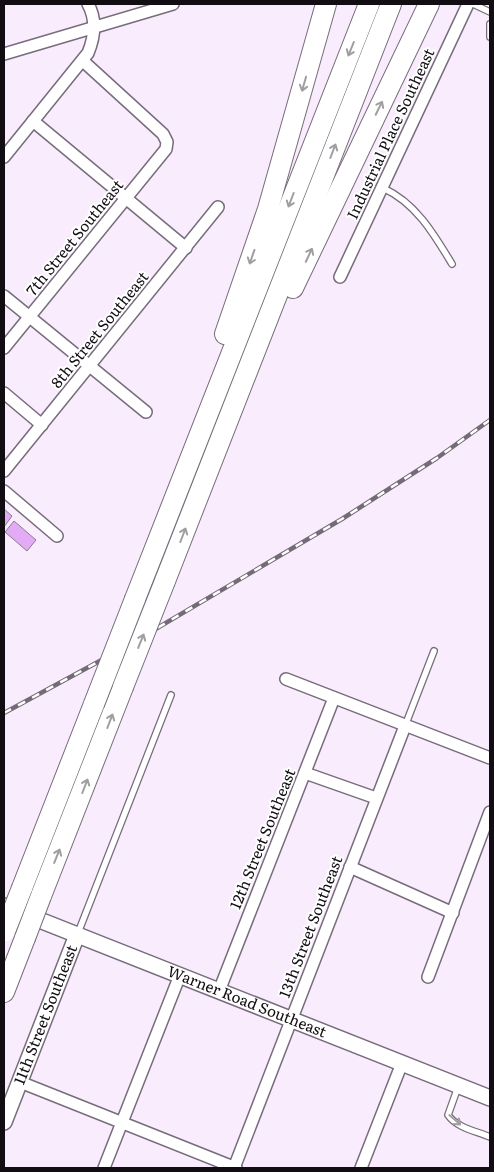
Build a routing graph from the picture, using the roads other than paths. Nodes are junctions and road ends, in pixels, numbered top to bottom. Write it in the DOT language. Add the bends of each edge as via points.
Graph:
graph roads {
  1 [pos="88,4"];
  2 [pos="173,4"];
  3 [pos="326,4"];
  4 [pos="369,4"];
  5 [pos="391,4"];
  6 [pos="429,4"];
  7 [pos="468,4"];
  8 [pos="473,4"];
  9 [pos="490,12"];
  10 [pos="490,24"];
  11 [pos="94,25"];
  12 [pos="490,37"];
  13 [pos="4,54"];
  14 [pos="83,61"];
  15 [pos="34,121"];
  16 [pos="4,157"];
  17 [pos="383,188"];
  18 [pos="126,198"];
  19 [pos="218,207"];
  20 [pos="186,248"];
  21 [pos="452,264"];
  22 [pos="340,277"];
  23 [pos="4,296"];
  24 [pos="29,316"];
  25 [pos="4,348"];
  26 [pos="90,366"];
  27 [pos="4,393"];
  28 [pos="146,412"];
  29 [pos="42,425"];
  30 [pos="4,471"];
  31 [pos="207,473"];
  32 [pos="4,492"];
  33 [pos="164,525"];
  34 [pos="57,536"];
  35 [pos="434,651"];
  36 [pos="286,679"];
  37 [pos="172,695"];
  38 [pos="334,698"];
  39 [pos="405,726"];
  40 [pos="490,758"];
  41 [pos="305,773"];
  42 [pos="376,798"];
  43 [pos="490,812"];
  44 [pos="350,867"];
  45 [pos="4,906"];
  46 [pos="453,913"];
  47 [pos="5,933"];
  48 [pos="77,935"];
  49 [pos="180,975"];
  50 [pos="428,977"];
  51 [pos="219,991"];
  52 [pos="4,992"];
  53 [pos="292,1019"];
  54 [pos="402,1063"];
  55 [pos="20,1082"];
  56 [pos="458,1085"];
  57 [pos="490,1098"];
  58 [pos="4,1122"];
  59 [pos="122,1124"];
  60 [pos="490,1137"];
  61 [pos="104,1168"];
  62 [pos="235,1168"];
  63 [pos="361,1168"];
  1 -- 11 [label="street"];
  2 -- 11 [label="street"];
  3 -- 33 [label="highway, one-way" via="268,209 194,420"];
  4 -- 33 [label="highway, one-way"];
  31 -- 5 [label="highway, one-way"];
  31 -- 6 [label="highway, one-way" via="239,418 295,284"];
  7 -- 17 [label="street, Industrial Place Southeast"];
  8 -- 9 [label="lane"];
  10 -- 12 [label="lane"];
  11 -- 13 [label="street"];
  11 -- 14 [label="street" via="92,44"];
  14 -- 15 [label="street"];
  14 -- 18 [label="street, 7th Street Southeast" via="163,134 167,145"];
  15 -- 16 [label="street"];
  15 -- 18 [label="street"];
  17 -- 21 [label="lane" via="404,201 425,222"];
  17 -- 22 [label="street, Industrial Place Southeast"];
  18 -- 20 [label="street"];
  18 -- 24 [label="street, 7th Street Southeast"];
  19 -- 20 [label="street, 8th Street Southeast"];
  20 -- 26 [label="street, 8th Street Southeast"];
  23 -- 24 [label="street"];
  24 -- 25 [label="street, 7th Street Southeast"];
  24 -- 26 [label="street"];
  26 -- 28 [label="street"];
  26 -- 29 [label="street, 8th Street Southeast"];
  27 -- 29 [label="street"];
  29 -- 30 [label="street, 8th Street Southeast"];
  52 -- 31 [label="highway, one-way, bridge"];
  32 -- 34 [label="street"];
  33 -- 47 [label="highway, bridge"];
  35 -- 39 [label="lane"];
  36 -- 38 [label="street"];
  37 -- 48 [label="lane"];
  38 -- 39 [label="street"];
  38 -- 41 [label="street, 12th Street Southeast"];
  39 -- 40 [label="street"];
  39 -- 42 [label="street, 13th Street Southeast"];
  41 -- 42 [label="street"];
  41 -- 51 [label="street, 12th Street Southeast"];
  42 -- 44 [label="street, 13th Street Southeast"];
  43 -- 46 [label="street"];
  44 -- 46 [label="street"];
  44 -- 53 [label="street, 13th Street Southeast"];
  45 -- 48 [label="street, Warner Road Southeast"];
  46 -- 50 [label="street"];
  48 -- 49 [label="street, Warner Road Southeast"];
  48 -- 55 [label="street, 11th Street Southeast"];
  49 -- 51 [label="street, Warner Road Southeast"];
  49 -- 59 [label="street"];
  51 -- 53 [label="street, Warner Road Southeast"];
  53 -- 54 [label="street, Warner Road Southeast"];
  53 -- 62 [label="street, 13th Street Southeast"];
  54 -- 56 [label="street, Warner Road Southeast"];
  54 -- 63 [label="street"];
  55 -- 58 [label="street, 11th Street Southeast"];
  55 -- 59 [label="street"];
  56 -- 57 [label="street, Warner Road Southeast"];
  56 -- 60 [label="lane, one-way" via="448,1115 460,1125"];
  59 -- 61 [label="street"];
  59 -- 62 [label="street"];
}
